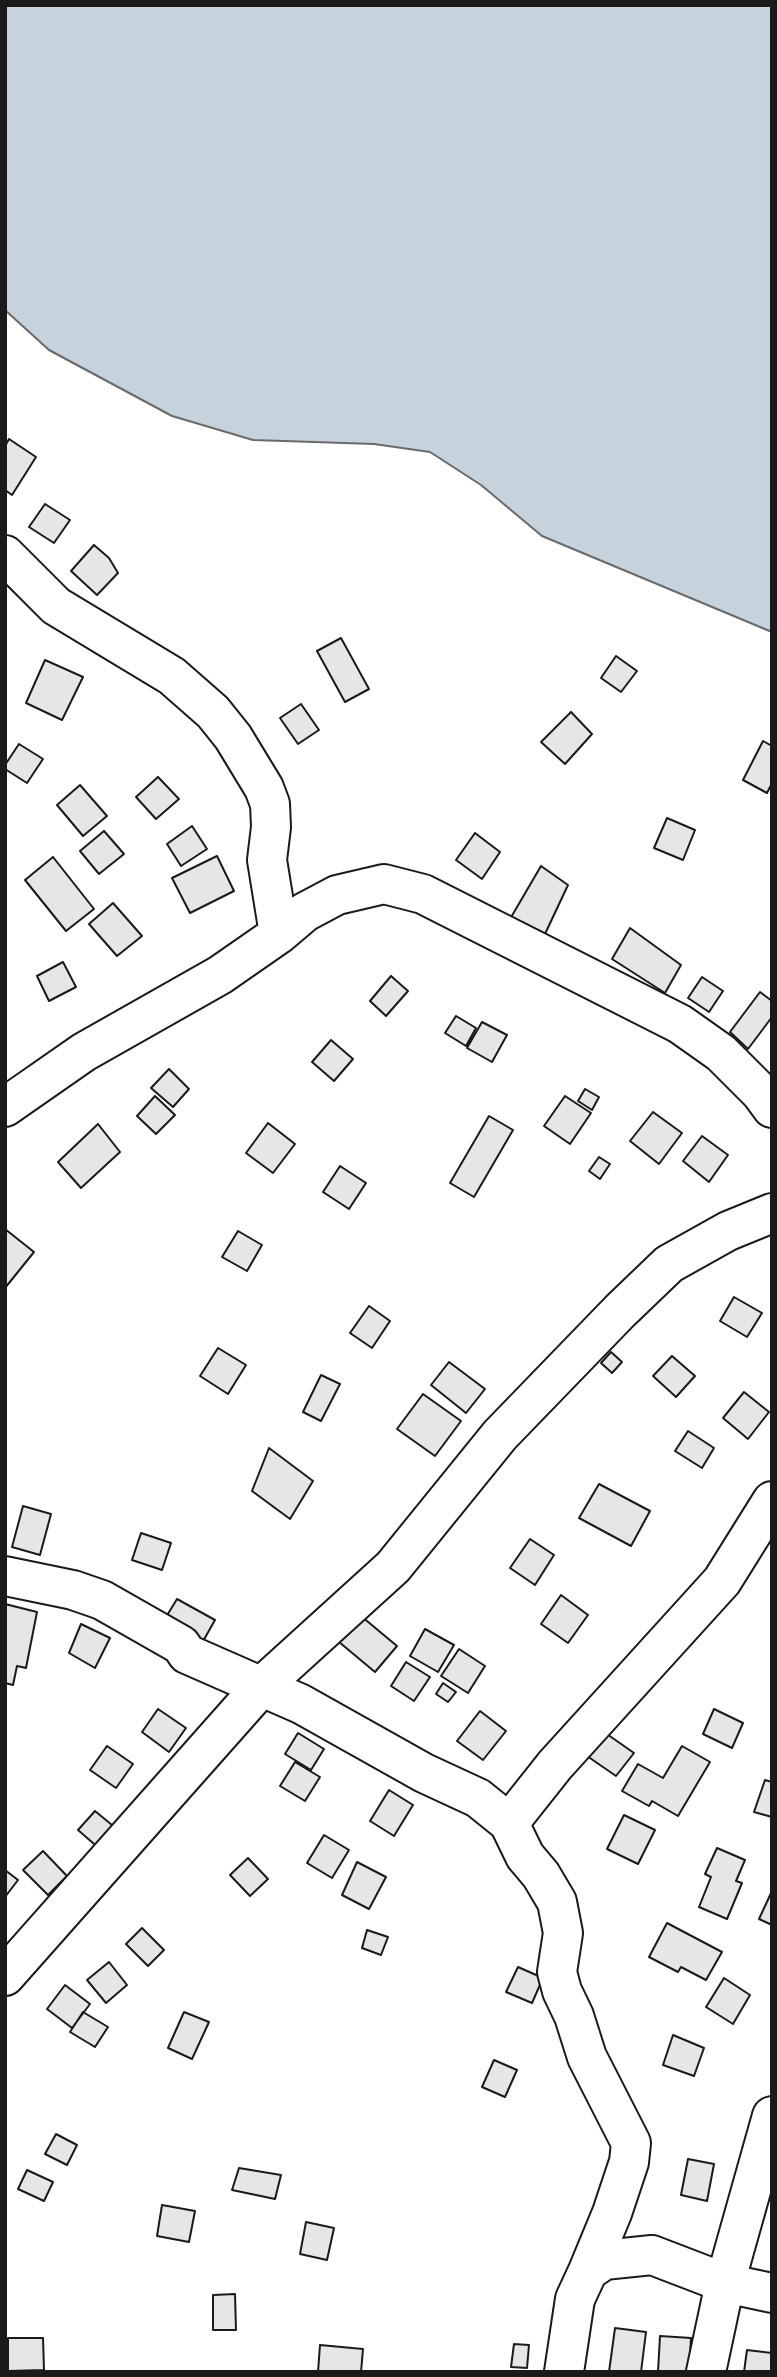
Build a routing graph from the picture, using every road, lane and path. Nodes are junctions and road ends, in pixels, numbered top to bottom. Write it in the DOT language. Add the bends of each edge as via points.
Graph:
graph roads {
  1 [pos="5,555"];
  2 [pos="279,934"];
  3 [pos="5,1107"];
  4 [pos="772,1108"];
  5 [pos="772,1213"];
  6 [pos="772,1501"];
  7 [pos="5,1576"];
  8 [pos="262,1686"];
  9 [pos="509,1823"];
  10 [pos="5,1976"];
  11 [pos="772,2116"];
  12 [pos="589,2271"];
  13 [pos="725,2283"];
  14 [pos="772,2293"];
  15 [pos="564,2372"];
  16 [pos="706,2372"];
  1 -- 2 [label="street" via="56,606 172,676 213,712 233,737 270,804 267,860"];
  2 -- 3 [label="street" via="220,975 84,1052"];
  2 -- 4 [label="street" via="305,912 337,895 384,884 423,894 680,1024 721,1053"];
  5 -- 8 [label="street" via="669,1264 500,1435 393,1567"];
  6 -- 9 [label="street" via="722,1581 555,1765"];
  7 -- 8 [label="street" via="89,1595 158,1631 187,1654"];
  8 -- 9 [label="street" via="478,1798"];
  8 -- 10 [label="street"];
  9 -- 12 [label="street" via="557,1902 564,1933 557,1972 562,1991 587,2057 631,2143 621,2187"];
  11 -- 13 [label="street"];
  12 -- 13 [label="street" via="604,2260 652,2255"];
  12 -- 15 [label="street" via="575,2299"];
  13 -- 14 [label="street"];
  13 -- 16 [label="street"];
}
